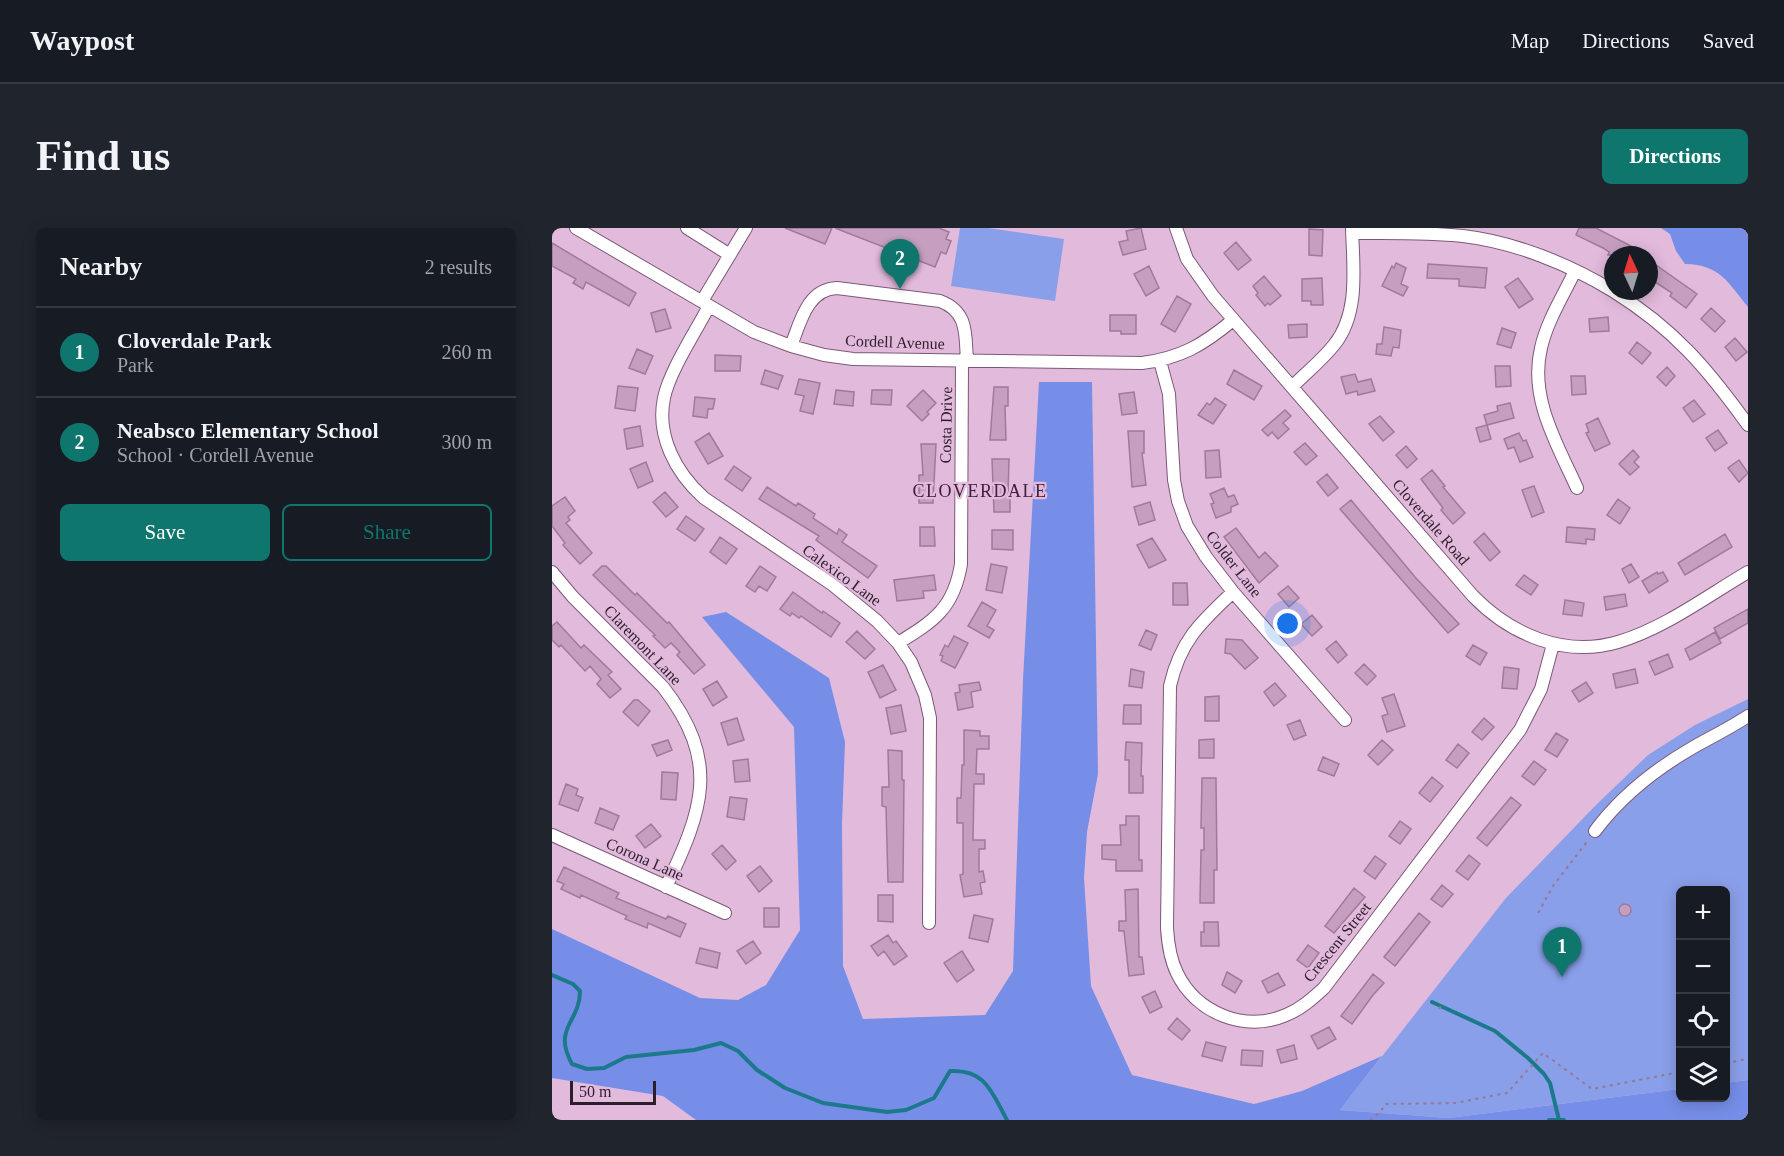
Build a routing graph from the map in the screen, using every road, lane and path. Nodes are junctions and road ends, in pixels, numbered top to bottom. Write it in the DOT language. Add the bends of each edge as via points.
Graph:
graph roads {
  1 [pos="576,228"];
  2 [pos="687,228"];
  3 [pos="746,228"];
  4 [pos="1176,228"];
  5 [pos="1352,231"];
  6 [pos="730,255"];
  7 [pos="1575,271"];
  8 [pos="1604,286"];
  9 [pos="1627,300"];
  10 [pos="706,304"];
  11 [pos="1233,320"];
  12 [pos="791,346"];
  13 [pos="965,361"];
  14 [pos="1161,361"];
  15 [pos="1292,387"];
  16 [pos="1748,425"];
  17 [pos="1577,488"];
  18 [pos="552,572"];
  19 [pos="1748,572"];
  20 [pos="1233,592"];
  21 [pos="898,643"];
  22 [pos="1553,644"];
  23 [pos="1748,716"];
  24 [pos="1345,720"];
  25 [pos="1595,831"];
  26 [pos="552,835"];
  27 [pos="666,887"];
  28 [pos="725,913"];
  29 [pos="1538,913"];
  30 [pos="929,923"];
  31 [pos="1443,1003"];
  32 [pos="1439,1009"];
  33 [pos="1748,1059"];
  34 [pos="1730,1062"];
  35 [pos="1676,1073"];
  36 [pos="1370,1120"];
  1 -- 10 [label="street, Cordell Avenue"];
  2 -- 6 [label="street"];
  3 -- 6 [label="street, Calexico Lane"];
  4 -- 11 [label="street, Cloverdale Road" via="1198,278"];
  5 -- 7 [label="street" via="1486,240"];
  5 -- 15 [label="street" via="1352,296 1346,324 1334,346"];
  6 -- 10 [label="street, Calexico Lane"];
  7 -- 8 [label="street"];
  7 -- 17 [label="street" via="1541,346 1538,385 1542,406"];
  9 -- 16 [label="street" via="1677,339"];
  10 -- 12 [label="street, Cordell Avenue" via="754,332"];
  10 -- 21 [label="street, Calexico Lane" via="664,398 663,428 675,463 704,498 839,590"];
  11 -- 14 [label="street, Cordell Avenue" via="1207,341"];
  11 -- 15 [label="street, Cloverdale Road"];
  12 -- 13 [label="street, Cordell Avenue" via="853,359"];
  12 -- 13 [label="street, Costa Drive" via="811,301 825,290 837,288 949,304 963,321"];
  13 -- 14 [label="street, Cordell Avenue"];
  13 -- 21 [label="street, Costa Drive" via="958,581 936,618"];
  14 -- 20 [label="street, Colder Lane" via="1169,394 1178,501 1194,540"];
  15 -- 22 [label="street, Cloverdale Road" via="1487,610 1520,632"];
  18 -- 27 [label="street, Claremont Lane" via="663,687 692,735 700,770 700,798"];
  19 -- 22 [label="street, Cloverdale Road" via="1636,635 1596,646"];
  20 -- 22 [label="street, Crescent Street" via="1189,637 1170,686 1167,928 1171,960 1184,985 1216,1014 1243,1021 1285,1016 1324,988 1527,720 1541,689"];
  20 -- 24 [label="street, Colder Lane"];
  21 -- 30 [label="street, Calexico Lane" via="920,680 930,718"];
  23 -- 25 [label="street" via="1642,782 1615,805"];
  25 -- 29 [label="path" via="1553,886"];
  26 -- 27 [label="street, Corona Lane"];
  27 -- 28 [label="street, Corona Lane"];
  31 -- 32 [label="path"];
  33 -- 34 [label="path"];
  35 -- 36 [label="path" via="1592,1089 1543,1053 1507,1093 1455,1103 1386,1104"];
}
